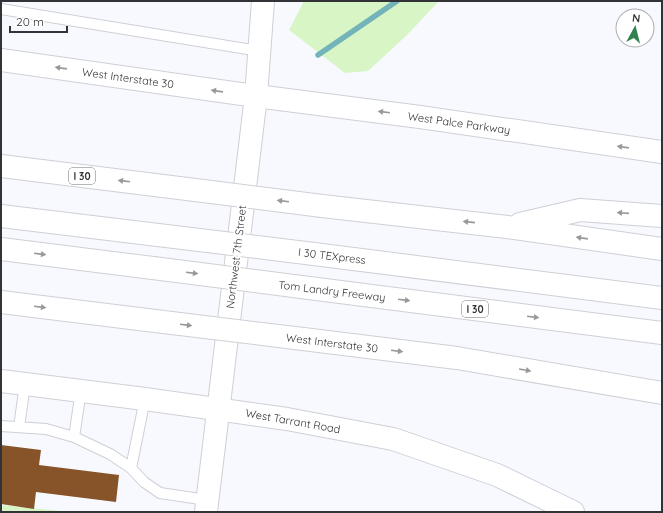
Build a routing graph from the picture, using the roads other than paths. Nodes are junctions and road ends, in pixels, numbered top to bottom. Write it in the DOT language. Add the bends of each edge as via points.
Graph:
graph roads {
  1 [pos="263,1"];
  2 [pos="1,9"];
  3 [pos="259,51"];
  4 [pos="1,60"];
  5 [pos="256,96"];
  6 [pos="662,152"];
  7 [pos="1,166"];
  8 [pos="1,216"];
  9 [pos="662,216"];
  10 [pos="507,227"];
  11 [pos="1,249"];
  12 [pos="662,249"];
  13 [pos="662,298"];
  14 [pos="1,302"];
  15 [pos="640,331"];
  16 [pos="662,333"];
  17 [pos="662,345"];
  18 [pos="1,381"];
  19 [pos="25,384"];
  20 [pos="81,391"];
  21 [pos="662,393"];
  22 [pos="145,399"];
  23 [pos="217,409"];
  24 [pos="1,426"];
  25 [pos="20,427"];
  26 [pos="74,437"];
  27 [pos="131,468"];
  28 [pos="206,506"];
  29 [pos="573,512"];
  1 -- 3 [label="main road, Northwest 7th Street"];
  2 -- 3 [label="lane"];
  3 -- 5 [label="main road, Northwest 7th Street"];
  5 -- 4 [label="main road, West Interstate 30, one-way"];
  6 -- 5 [label="main road, West Palce Parkway, one-way" via="420,116"];
  5 -- 23 [label="main road, Northwest 7th Street"];
  10 -- 7 [label="main road, I 30, one-way, bridge"];
  8 -- 13 [label="main road, I 30 TEXpress, bridge"];
  9 -- 10 [label="main road, one-way" via="580,210"];
  12 -- 10 [label="main road, I 30, one-way"];
  11 -- 15 [label="main road, Tom Landry Freeway / I 30, one-way, bridge"];
  14 -- 21 [label="main road, West Interstate 30, one-way, bridge" via="457,358"];
  15 -- 16 [label="main road, Tom Landry Freeway / I 30"];
  15 -- 17 [label="main road"];
  18 -- 19 [label="main road, West Tarrant Road"];
  19 -- 20 [label="main road, West Tarrant Road"];
  19 -- 25 [label="lane"];
  20 -- 22 [label="main road, West Tarrant Road"];
  20 -- 26 [label="lane"];
  22 -- 23 [label="main road, West Tarrant Road"];
  22 -- 27 [label="lane"];
  23 -- 28 [label="main road, Northwest 7th Street"];
  23 -- 29 [label="main road, West Tarrant Road" via="393,439 497,475"];
  24 -- 25 [label="lane"];
  25 -- 26 [label="lane" via="46,429"];
  26 -- 27 [label="lane" via="110,454"];
  27 -- 28 [label="lane" via="160,494"];
}
